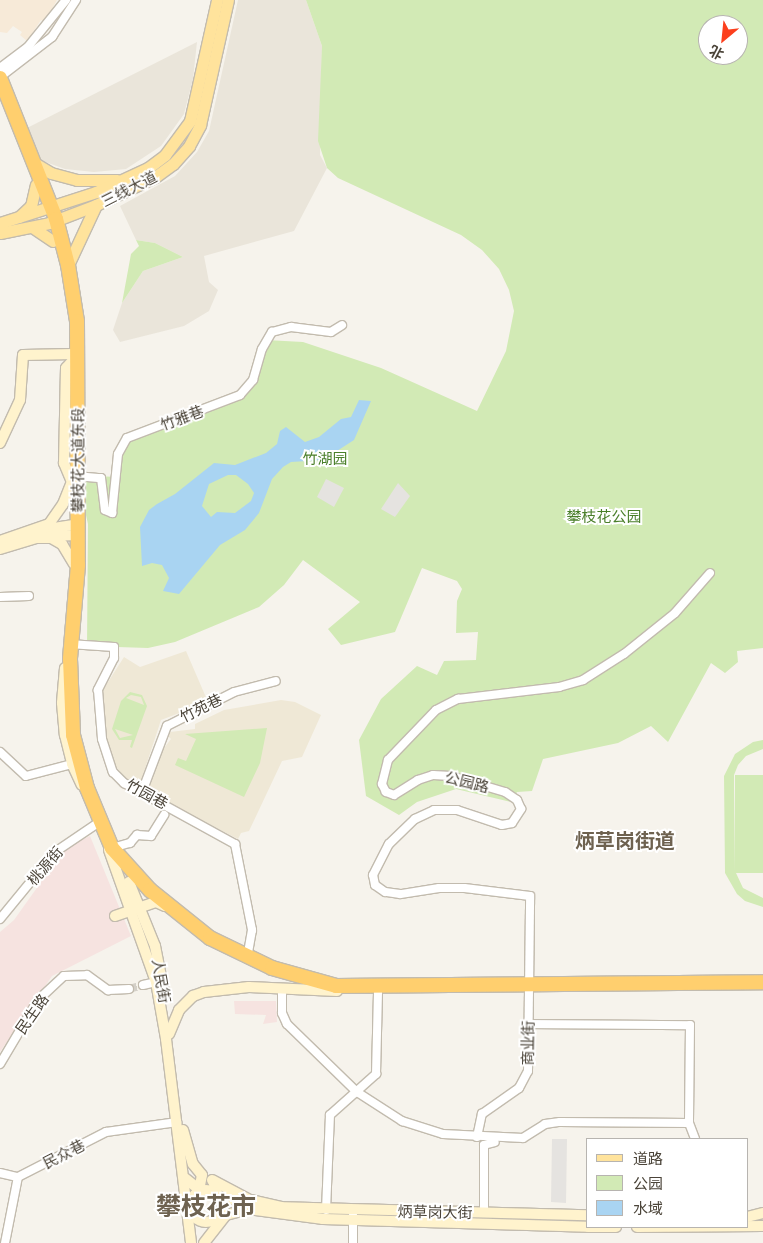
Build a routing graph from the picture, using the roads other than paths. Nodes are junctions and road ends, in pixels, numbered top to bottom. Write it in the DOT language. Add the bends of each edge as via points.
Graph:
graph roads {
  1 [pos="66,0"];
  2 [pos="76,0"];
  3 [pos="217,0"];
  4 [pos="228,0"];
  5 [pos="0,68"];
  6 [pos="0,77"];
  7 [pos="0,91"];
  8 [pos="36,164"];
  9 [pos="124,180"];
  10 [pos="36,185"];
  11 [pos="96,205"];
  12 [pos="50,215"];
  13 [pos="18,218"];
  14 [pos="0,223"];
  15 [pos="32,227"];
  16 [pos="0,233"];
  17 [pos="53,241"];
  18 [pos="68,265"];
  19 [pos="342,325"];
  20 [pos="74,357"];
  21 [pos="0,421"];
  22 [pos="10,426"];
  23 [pos="0,443"];
  24 [pos="74,478"];
  25 [pos="35,530"];
  26 [pos="76,530"];
  27 [pos="44,537"];
  28 [pos="0,542"];
  29 [pos="0,549"];
  30 [pos="74,564"];
  31 [pos="710,573"];
  32 [pos="29,596"];
  33 [pos="0,597"];
  34 [pos="70,644"];
  35 [pos="68,660"];
  36 [pos="276,681"];
  37 [pos="0,752"];
  38 [pos="72,764"];
  39 [pos="85,789"];
  40 [pos="142,792"];
  41 [pos="164,816"];
  42 [pos="98,823"];
  43 [pos="110,849"];
  44 [pos="118,861"];
  45 [pos="156,902"];
  46 [pos="135,907"];
  47 [pos="171,909"];
  48 [pos="114,916"];
  49 [pos="0,918"];
  50 [pos="247,958"];
  51 [pos="156,982"];
  52 [pos="763,982"];
  53 [pos="143,985"];
  54 [pos="282,988"];
  55 [pos="529,988"];
  56 [pos="763,988"];
  57 [pos="128,989"];
  58 [pos="336,991"];
  59 [pos="378,991"];
  60 [pos="529,1024"];
  61 [pos="169,1034"];
  62 [pos="0,1064"];
  63 [pos="357,1092"];
  64 [pos="179,1122"];
  65 [pos="689,1123"];
  66 [pos="476,1138"];
  67 [pos="523,1138"];
  68 [pos="695,1138"];
  69 [pos="187,1146"];
  70 [pos="0,1172"];
  71 [pos="18,1177"];
  72 [pos="186,1179"];
  73 [pos="213,1181"];
  74 [pos="218,1196"];
  75 [pos="190,1209"];
  76 [pos="281,1210"];
  77 [pos="326,1210"];
  78 [pos="763,1213"];
  79 [pos="586,1215"];
  80 [pos="353,1216"];
  81 [pos="748,1216"];
  82 [pos="484,1218"];
  83 [pos="218,1219"];
  84 [pos="748,1226"];
  85 [pos="763,1226"];
  86 [pos="586,1227"];
  87 [pos="197,1242"];
  88 [pos="4,1243"];
  89 [pos="353,1243"];
  1 -- 5 [label="street" via="27,48"];
  2 -- 6 [label="street" via="52,37"];
  3 -- 9 [label="main road, 三线大道" via="190,121 165,155"];
  4 -- 11 [label="main road, 三线大道" via="208,98 189,146 155,177"];
  6 -- 8 [label="highway, 攀枝花大道东段"];
  7 -- 10 [label="highway, 攀枝花大道东段"];
  8 -- 9 [label="main road" via="51,173 77,180"];
  8 -- 12 [label="highway, 攀枝花大道东段"];
  9 -- 12 [label="main road, 三线大道"];
  10 -- 12 [label="highway, 攀枝花大道东段"];
  10 -- 13 [label="main road" via="31,206"];
  11 -- 12 [label="main road, 三线大道"];
  11 -- 18 [label="main road"];
  12 -- 13 [label="main road, 三线大道"];
  12 -- 15 [label="main road, 三线大道"];
  12 -- 17 [label="highway, 攀枝花大道东段"];
  12 -- 18 [label="highway, 攀枝花大道东段"];
  13 -- 14 [label="main road, 三线大道"];
  15 -- 16 [label="main road, 三线大道"];
  15 -- 17 [label="main road"];
  17 -- 20 [label="highway, 攀枝花大道东段" via="72,320"];
  18 -- 24 [label="highway, 攀枝花大道东段" via="80,349"];
  19 -- 24 [label="street, 竹雅巷" via="331,332 291,327 272,332 262,349 253,380 240,395 127,438 118,454 112,513 105,510 101,478"];
  20 -- 22 [label="street" via="23,355 20,400"];
  20 -- 24 [label="highway, 攀枝花大道东段"];
  21 -- 22 [label="street"];
  22 -- 23 [label="street"];
  24 -- 25 [label="street" via="55,518"];
  24 -- 26 [label="highway, 攀枝花大道东段"];
  25 -- 26 [label="street"];
  25 -- 28 [label="street"];
  26 -- 27 [label="street"];
  26 -- 30 [label="highway, 攀枝花大道东段"];
  26 -- 34 [label="highway, 攀枝花大道东段"];
  27 -- 29 [label="street"];
  27 -- 30 [label="street" via="62,544"];
  30 -- 34 [label="highway, 攀枝花大道东段"];
  31 -- 55 [label="street, 公园路" via="675,613 624,654 582,680 559,687 458,699 436,710 388,760 382,784 386,792 394,795 434,775 451,776 505,792 517,800 518,816 512,823 502,825 457,810 434,810 415,819 389,844 373,875 374,885 385,892 400,894 464,888 530,896"];
  32 -- 33 [label="street"];
  34 -- 35 [label="highway, 攀枝花大道东段"];
  34 -- 40 [label="street, 竹园巷" via="114,646 114,658 98,690 102,739 113,772 124,783"];
  35 -- 38 [label="street" via="62,703"];
  35 -- 39 [label="highway, 攀枝花大道东段" via="73,735"];
  36 -- 40 [label="street, 竹苑巷" via="234,692 167,726"];
  37 -- 38 [label="street" via="26,776"];
  38 -- 39 [label="street"];
  39 -- 42 [label="highway, 攀枝花大道东段"];
  39 -- 43 [label="highway, 攀枝花大道东段"];
  40 -- 50 [label="street, 竹园巷" via="235,844 252,930"];
  41 -- 43 [label="street" via="151,836 137,835 130,843"];
  42 -- 43 [label="highway, 攀枝花大道东段"];
  42 -- 49 [label="street, 桃源街" via="55,852"];
  43 -- 44 [label="highway"];
  43 -- 46 [label="street, 人民街"];
  43 -- 47 [label="highway"];
  44 -- 45 [label="highway"];
  44 -- 46 [label="street, 人民街"];
  45 -- 46 [label="street"];
  45 -- 47 [label="street"];
  45 -- 58 [label="highway" via="227,954 298,983"];
  46 -- 48 [label="street"];
  46 -- 51 [label="street, 人民街"];
  46 -- 61 [label="street, 人民街" via="155,946 163,980"];
  47 -- 50 [label="highway" via="210,938"];
  50 -- 55 [label="highway" via="292,976 336,986"];
  51 -- 53 [label="street"];
  51 -- 64 [label="street, 人民街"];
  52 -- 55 [label="highway"];
  54 -- 58 [label="street"];
  54 -- 61 [label="street" via="226,988 193,996 178,1010"];
  54 -- 63 [label="street" via="282,1013 287,1024"];
  55 -- 56 [label="highway"];
  55 -- 59 [label="highway"];
  55 -- 60 [label="street, 商业街"];
  57 -- 62 [label="street, 民生路" via="108,990 87,975 64,976 38,1000"];
  58 -- 59 [label="highway"];
  59 -- 63 [label="street" via="376,1074"];
  60 -- 65 [label="street" via="690,1025"];
  60 -- 66 [label="street, 商业街" via="525,1080 482,1114"];
  61 -- 64 [label="street, 人民街"];
  63 -- 66 [label="street" via="402,1121 443,1134"];
  63 -- 77 [label="street" via="330,1115"];
  64 -- 69 [label="street"];
  64 -- 71 [label="street, 民众巷" via="106,1132"];
  64 -- 72 [label="street"];
  64 -- 87 [label="street"];
  65 -- 67 [label="street" via="560,1122 545,1124"];
  65 -- 68 [label="street"];
  66 -- 67 [label="street"];
  67 -- 82 [label="street" via="520,1143 486,1142 484,1145"];
  69 -- 72 [label="street" via="202,1177 196,1187"];
  69 -- 73 [label="street"];
  70 -- 71 [label="street"];
  71 -- 88 [label="street"];
  72 -- 75 [label="street"];
  73 -- 74 [label="street"];
  73 -- 76 [label="street"];
  74 -- 75 [label="street" via="209,1190 198,1192 191,1198"];
  74 -- 76 [label="street" via="246,1205"];
  74 -- 83 [label="street" via="222,1206"];
  75 -- 83 [label="street" via="198,1221"];
  75 -- 87 [label="street"];
  76 -- 77 [label="street, 炳草岗大街"];
  76 -- 80 [label="street, 炳草岗大街"];
  76 -- 83 [label="street" via="248,1209"];
  77 -- 80 [label="street, 炳草岗大街"];
  78 -- 81 [label="street"];
  79 -- 82 [label="street, 炳草岗大街"];
  80 -- 82 [label="street, 炳草岗大街"];
  80 -- 89 [label="street"];
  82 -- 86 [label="street"];
  83 -- 87 [label="street"];
  83 -- 87 [label="street"];
  84 -- 85 [label="street"];
}
